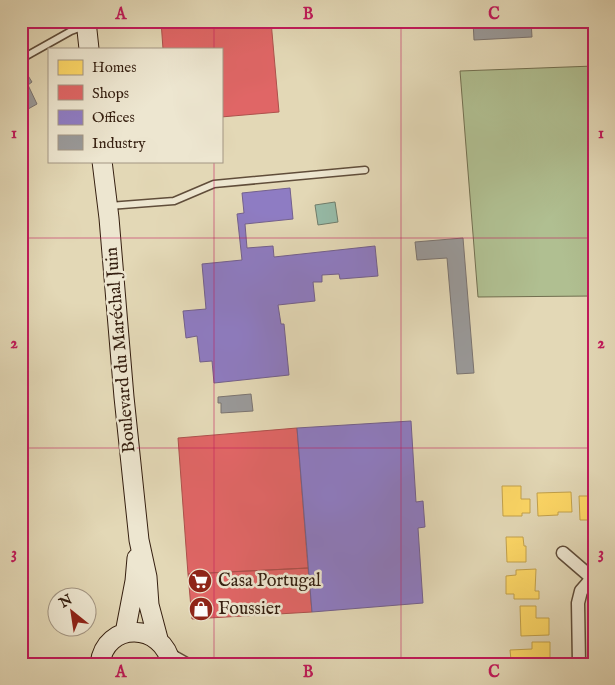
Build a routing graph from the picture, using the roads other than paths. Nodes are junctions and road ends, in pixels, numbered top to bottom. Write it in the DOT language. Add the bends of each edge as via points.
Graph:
graph roads {
  1 [pos="86,24"];
  2 [pos="89,48"];
  3 [pos="21,59"];
  4 [pos="102,162"];
  5 [pos="365,170"];
  6 [pos="108,206"];
  7 [pos="139,540"];
  8 [pos="563,553"];
  9 [pos="593,577"];
  10 [pos="125,633"];
  11 [pos="158,639"];
  12 [pos="176,661"];
  13 [pos="100,664"];
  14 [pos="579,664"];
  1 -- 2 [label="main road"];
  1 -- 3 [label="lane"];
  4 -- 6 [label="main road, Boulevard du Maréchal Juin"];
  5 -- 6 [label="lane" via="214,184 174,200"];
  6 -- 7 [label="main road, Boulevard du Maréchal Juin"];
  7 -- 10 [label="main road, Boulevard du Maréchal Juin"];
  7 -- 11 [label="main road, Boulevard du Maréchal Juin"];
  8 -- 9 [label="street"];
  9 -- 14 [label="street" via="581,591 578,603"];
  10 -- 11 [label="main road" via="142,632"];
  10 -- 13 [label="main road" via="105,648"];
  11 -- 12 [label="main road"];
}
